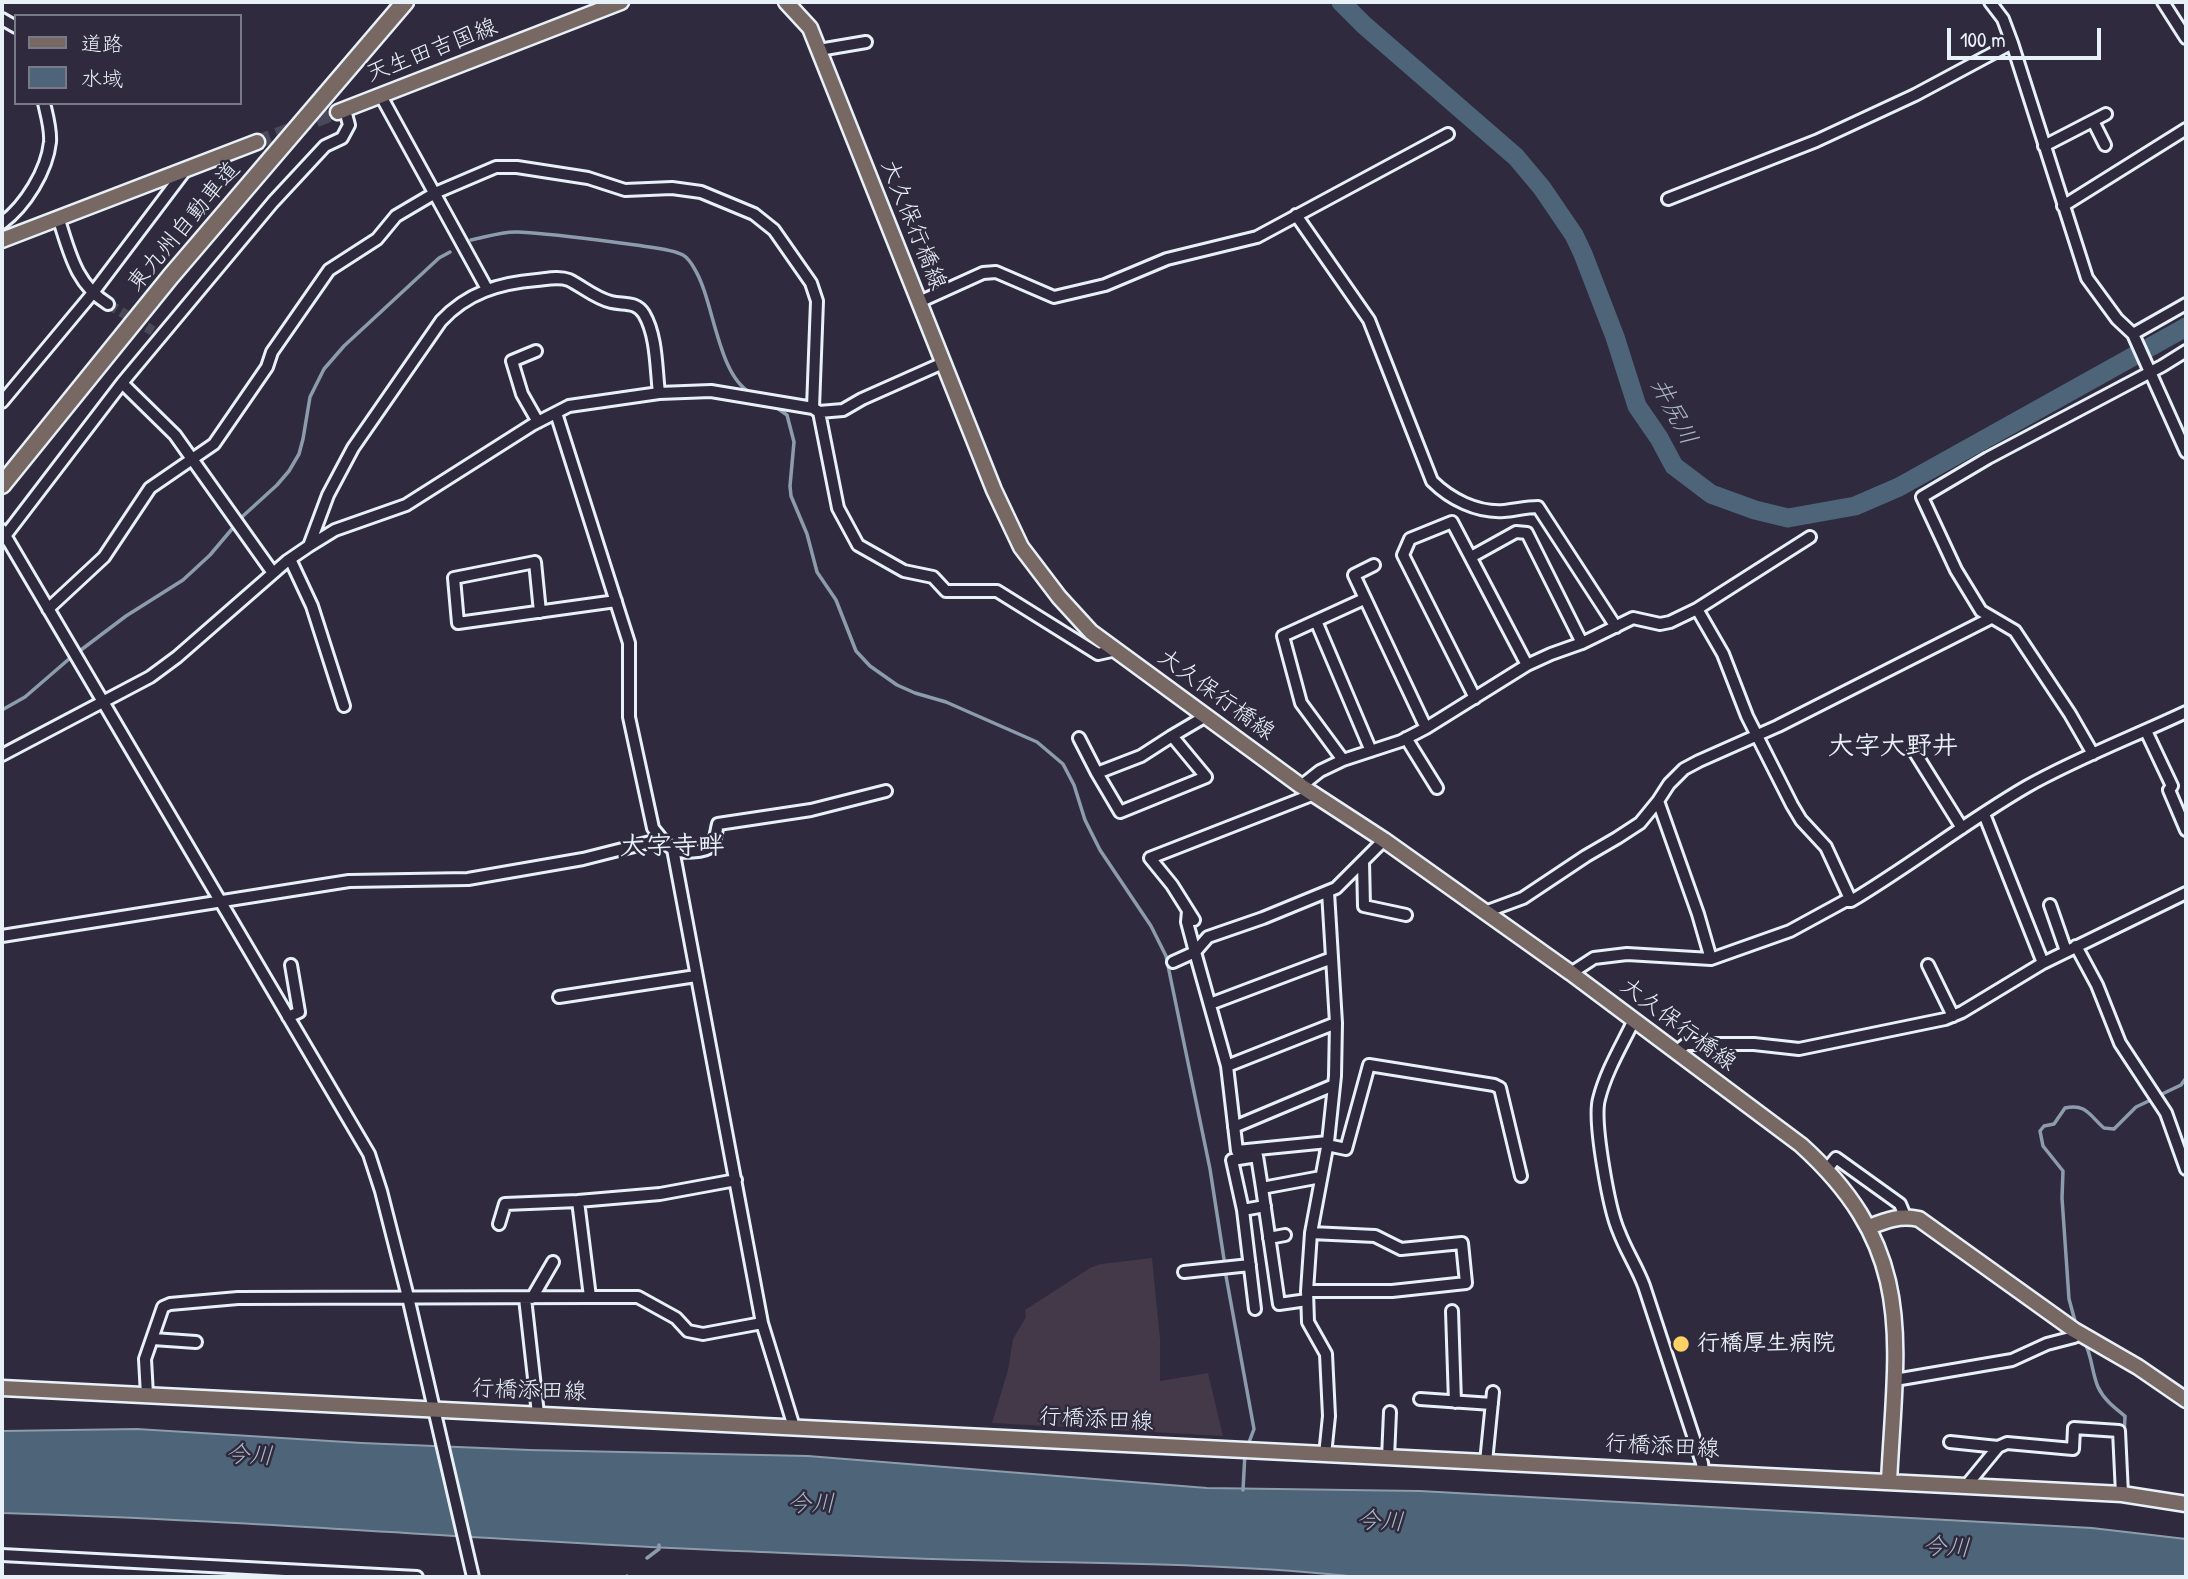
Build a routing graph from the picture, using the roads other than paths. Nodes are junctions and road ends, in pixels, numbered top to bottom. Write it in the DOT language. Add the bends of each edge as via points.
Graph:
graph roads {
  1 [pos="405,2"];
  2 [pos="621,2"];
  3 [pos="786,2"];
  4 [pos="1990,2"];
  5 [pos="2163,2"];
  6 [pos="2186,38"];
  7 [pos="866,42"];
  8 [pos="2012,43"];
  9 [pos="819,50"];
  10 [pos="381,96"];
  11 [pos="44,105"];
  12 [pos="341,111"];
  13 [pos="2106,114"];
  14 [pos="2093,121"];
  15 [pos="2186,129"];
  16 [pos="1448,134"];
  17 [pos="257,142"];
  18 [pos="2105,145"];
  19 [pos="2044,146"];
  20 [pos="184,172"];
  21 [pos="435,193"];
  22 [pos="1668,199"];
  23 [pos="2063,206"];
  24 [pos="1296,215"];
  25 [pos="59,220"];
  26 [pos="2,223"];
  27 [pos="2,240"];
  28 [pos="487,289"];
  29 [pos="92,294"];
  30 [pos="919,302"];
  31 [pos="108,304"];
  32 [pos="2186,304"];
  33 [pos="2135,337"];
  34 [pos="536,351"];
  35 [pos="2186,351"];
  36 [pos="943,363"];
  37 [pos="96,369"];
  38 [pos="2149,370"];
  39 [pos="122,383"];
  40 [pos="659,393"];
  41 [pos="2,402"];
  42 [pos="816,410"];
  43 [pos="556,414"];
  44 [pos="538,422"];
  45 [pos="48,428"];
  46 [pos="2186,452"];
  47 [pos="192,460"];
  48 [pos="2,475"];
  49 [pos="2,485"];
  50 [pos="2,496"];
  51 [pos="3,535"];
  52 [pos="1810,537"];
  53 [pos="309,546"];
  54 [pos="1471,557"];
  55 [pos="290,559"];
  56 [pos="1374,565"];
  57 [pos="273,573"];
  58 [pos="1364,599"];
  59 [pos="616,601"];
  60 [pos="48,609"];
  61 [pos="1697,609"];
  62 [pos="540,612"];
  63 [pos="1991,618"];
  64 [pos="1316,621"];
  65 [pos="1616,627"];
  66 [pos="1582,643"];
  67 [pos="1116,650"];
  68 [pos="1527,665"];
  69 [pos="1475,698"];
  70 [pos="103,702"];
  71 [pos="344,706"];
  72 [pos="2186,712"];
  73 [pos="1206,716"];
  74 [pos="1426,728"];
  75 [pos="2146,731"];
  76 [pos="1172,736"];
  77 [pos="1757,737"];
  78 [pos="1079,738"];
  79 [pos="1406,738"];
  80 [pos="1371,751"];
  81 [pos="1914,751"];
  82 [pos="2093,754"];
  83 [pos="2,755"];
  84 [pos="1343,760"];
  85 [pos="1097,773"];
  86 [pos="1437,788"];
  87 [pos="1308,790"];
  88 [pos="886,791"];
  89 [pos="1658,801"];
  90 [pos="1984,814"];
  91 [pos="1962,828"];
  92 [pos="2186,830"];
  93 [pos="662,839"];
  94 [pos="1384,840"];
  95 [pos="673,849"];
  96 [pos="1363,862"];
  97 [pos="1328,892"];
  98 [pos="2186,893"];
  99 [pos="219,900"];
  100 [pos="1851,901"];
  101 [pos="2050,905"];
  102 [pos="1485,912"];
  103 [pos="1406,915"];
  104 [pos="2,936"];
  105 [pos="2071,948"];
  106 [pos="1195,952"];
  107 [pos="1332,958"];
  108 [pos="1711,959"];
  109 [pos="1174,962"];
  110 [pos="2043,963"];
  111 [pos="291,964"];
  112 [pos="1928,965"];
  113 [pos="1571,973"];
  114 [pos="696,976"];
  115 [pos="559,997"];
  116 [pos="1210,1004"];
  117 [pos="1953,1016"];
  118 [pos="288,1017"];
  119 [pos="1634,1020"];
  120 [pos="1336,1023"];
  121 [pos="1676,1052"];
  122 [pos="1227,1066"];
  123 [pos="1334,1085"];
  124 [pos="1234,1127"];
  125 [pos="1327,1143"];
  126 [pos="1827,1169"];
  127 [pos="2186,1169"];
  128 [pos="1521,1176"];
  129 [pos="1321,1177"];
  130 [pos="736,1180"];
  131 [pos="1262,1188"];
  132 [pos="578,1201"];
  133 [pos="1265,1206"];
  134 [pos="1243,1210"];
  135 [pos="1905,1216"];
  136 [pos="499,1224"];
  137 [pos="1869,1227"];
  138 [pos="1311,1233"];
  139 [pos="1285,1235"];
  140 [pos="1269,1238"];
  141 [pos="1272,1259"];
  142 [pos="553,1262"];
  143 [pos="1250,1264"];
  144 [pos="1184,1272"];
  145 [pos="1307,1296"];
  146 [pos="408,1297"];
  147 [pos="590,1297"];
  148 [pos="528,1298"];
  149 [pos="1255,1309"];
  150 [pos="1452,1311"];
  151 [pos="762,1322"];
  152 [pos="2074,1330"];
  153 [pos="153,1339"];
  154 [pos="196,1342"];
  155 [pos="1895,1380"];
  156 [pos="2,1388"];
  157 [pos="147,1395"];
  158 [pos="1420,1399"];
  159 [pos="2186,1400"];
  160 [pos="1455,1402"];
  161 [pos="1390,1412"];
  162 [pos="435,1414"];
  163 [pos="538,1414"];
  164 [pos="794,1427"];
  165 [pos="1950,1441"];
  166 [pos="1998,1447"];
  167 [pos="1325,1455"];
  168 [pos="1388,1458"];
  169 [pos="1486,1462"];
  170 [pos="1703,1472"];
  171 [pos="1889,1482"];
  172 [pos="1966,1486"];
  173 [pos="2122,1494"];
  174 [pos="2186,1504"];
  175 [pos="2,1555"];
  176 [pos="472,1574"];
  177 [pos="330,1575"];
  178 [pos="417,1577"];
  1 -- 37 [label="highway, 東九州自動車道"];
  2 -- 10 [label="main road, 天生田吉国線"];
  3 -- 9 [label="main road, 大久保行橋線" via="810,28"];
  4 -- 8 [label="street"];
  5 -- 6 [label="street"];
  7 -- 9 [label="street"];
  8 -- 19 [label="street"];
  8 -- 22 [label="street" via="1816,141"];
  9 -- 30 [label="main road, 大久保行橋線"];
  10 -- 12 [label="main road, 天生田吉国線"];
  10 -- 21 [label="street"];
  11 -- 26 [label="street" via="47,154 29,193"];
  12 -- 39 [label="street" via="349,125 342,138 325,146 273,202 157,334"];
  13 -- 14 [label="street"];
  14 -- 18 [label="street"];
  14 -- 19 [label="street"];
  15 -- 23 [label="street"];
  16 -- 24 [label="street"];
  17 -- 20 [label="main road"];
  19 -- 23 [label="street"];
  20 -- 25 [label="main road"];
  20 -- 29 [label="street"];
  21 -- 28 [label="street"];
  21 -- 42 [label="street" via="496,167 517,167 588,178 625,190 701,192 754,214 774,230 811,283 817,301"];
  21 -- 47 [label="street" via="396,216 377,239 329,270 214,444"];
  23 -- 33 [label="street" via="2087,278"];
  24 -- 30 [label="street" via="1257,237 1167,259 1105,285 1054,297 996,272 983,273"];
  24 -- 65 [label="street" via="1369,320 1432,481 1467,504 1501,511 1538,507"];
  25 -- 27 [label="main road"];
  25 -- 29 [label="street" via="74,268"];
  28 -- 40 [label="street" via="560,278 601,298 640,308 652,335"];
  28 -- 53 [label="street" via="452,309 441,321 353,448 328,495"];
  29 -- 31 [label="street"];
  29 -- 41 [label="street"];
  30 -- 36 [label="main road, 大久保行橋線"];
  32 -- 33 [label="street"];
  33 -- 38 [label="street"];
  34 -- 44 [label="street" via="512,361 522,394"];
  35 -- 38 [label="street"];
  36 -- 42 [label="street" via="843,410"];
  36 -- 67 [label="main road, 大久保行橋線" via="993,490 1021,547 1074,615"];
  37 -- 45 [label="highway, 東九州自動車道"];
  37 -- 48 [label="highway" via="45,420"];
  38 -- 46 [label="street"];
  38 -- 63 [label="street" via="1922,497 1956,570"];
  39 -- 47 [label="street" via="175,435"];
  39 -- 51 [label="street"];
  40 -- 42 [label="street" via="711,391"];
  40 -- 43 [label="street" via="569,406"];
  42 -- 67 [label="street" via="838,508 858,545 904,571 933,577 946,592 997,591 1098,654"];
  43 -- 44 [label="street"];
  43 -- 59 [label="street"];
  44 -- 53 [label="street" via="406,505 335,530"];
  45 -- 49 [label="highway, 東九州自動車道"];
  45 -- 50 [label="highway"];
  47 -- 57 [label="street"];
  47 -- 60 [label="street" via="150,488 104,557"];
  51 -- 60 [label="street"];
  52 -- 61 [label="street"];
  53 -- 55 [label="street"];
  54 -- 66 [label="street" via="1516,532 1527,533"];
  54 -- 68 [label="street"];
  54 -- 69 [label="street" via="1452,522 1409,539 1403,555"];
  55 -- 57 [label="street"];
  55 -- 71 [label="street" via="312,606"];
  56 -- 58 [label="street" via="1354,575"];
  57 -- 70 [label="street" via="177,657"];
  58 -- 64 [label="street"];
  58 -- 74 [label="street"];
  59 -- 62 [label="street"];
  59 -- 93 [label="street" via="629,643 629,717 653,828"];
  60 -- 70 [label="street"];
  61 -- 65 [label="street" via="1670,622 1633,618"];
  61 -- 77 [label="street" via="1723,654"];
  62 -- 62 [label="street" via="458,623 454,578 535,562"];
  63 -- 77 [label="street"];
  63 -- 82 [label="street" via="2015,631"];
  64 -- 80 [label="street"];
  64 -- 84 [label="street" via="1283,636 1301,703"];
  65 -- 66 [label="street"];
  66 -- 68 [label="street"];
  67 -- 73 [label="main road, 大久保行橋線"];
  68 -- 69 [label="street"];
  69 -- 74 [label="street"];
  70 -- 83 [label="street"];
  70 -- 99 [label="street"];
  72 -- 75 [label="street"];
  73 -- 76 [label="street"];
  73 -- 87 [label="main road, 大久保行橋線"];
  74 -- 79 [label="street"];
  75 -- 82 [label="street"];
  75 -- 92 [label="street" via="2172,786 2171,797"];
  76 -- 85 [label="street" via="1141,756"];
  76 -- 85 [label="street" via="1206,777 1120,812"];
  77 -- 89 [label="street" via="1684,769"];
  77 -- 100 [label="street" via="1801,820 1826,847"];
  78 -- 85 [label="street"];
  79 -- 80 [label="street"];
  79 -- 86 [label="street"];
  80 -- 84 [label="street"];
  81 -- 91 [label="street"];
  82 -- 90 [label="street"];
  84 -- 87 [label="street" via="1320,771"];
  87 -- 94 [label="main road, 大久保行橋線"];
  87 -- 106 [label="street" via="1150,858 1191,916 1187,922"];
  88 -- 95 [label="street" via="811,810 718,824 710,848"];
  89 -- 102 [label="street" via="1640,823 1617,838 1523,898"];
  89 -- 108 [label="street"];
  90 -- 91 [label="street"];
  90 -- 110 [label="street"];
  91 -- 100 [label="street"];
  93 -- 95 [label="street"];
  93 -- 99 [label="street" via="583,859 468,878 348,881"];
  94 -- 96 [label="street"];
  94 -- 102 [label="main road, 大久保行橋線"];
  95 -- 114 [label="street"];
  96 -- 97 [label="street"];
  96 -- 103 [label="street" via="1364,906"];
  97 -- 106 [label="street" via="1208,937"];
  97 -- 107 [label="street"];
  98 -- 105 [label="street"];
  99 -- 104 [label="street"];
  99 -- 118 [label="street"];
  100 -- 108 [label="street" via="1790,931"];
  101 -- 105 [label="street"];
  102 -- 113 [label="main road, 大久保行橋線"];
  105 -- 110 [label="street"];
  105 -- 127 [label="street" via="2096,985 2120,1044 2166,1113"];
  106 -- 109 [label="street"];
  106 -- 116 [label="street"];
  107 -- 116 [label="street"];
  107 -- 120 [label="street"];
  108 -- 113 [label="street" via="1627,954 1594,958"];
  110 -- 117 [label="street"];
  111 -- 118 [label="street" via="299,1012"];
  112 -- 117 [label="street"];
  113 -- 119 [label="main road, 大久保行橋線"];
  114 -- 115 [label="street"];
  114 -- 130 [label="street"];
  116 -- 122 [label="street"];
  117 -- 121 [label="street" via="1799,1049 1686,1044"];
  118 -- 146 [label="street" via="369,1154"];
  119 -- 121 [label="main road, 大久保行橋線"];
  119 -- 170 [label="street" via="1598,1100 1597,1125 1619,1232 1644,1286"];
  120 -- 122 [label="street"];
  120 -- 123 [label="street"];
  121 -- 126 [label="main road, 大久保行橋線"];
  122 -- 124 [label="street"];
  123 -- 124 [label="street"];
  123 -- 125 [label="street"];
  124 -- 125 [label="street" via="1237,1151"];
  125 -- 128 [label="street" via="1346,1149 1369,1065 1494,1085 1500,1088"];
  125 -- 129 [label="street"];
  126 -- 135 [label="street" via="1836,1158 1900,1204"];
  126 -- 137 [label="main road, 大久保行橋線"];
  129 -- 131 [label="street"];
  129 -- 138 [label="street"];
  130 -- 132 [label="street" via="660,1194"];
  130 -- 151 [label="street"];
  131 -- 133 [label="street"];
  131 -- 134 [label="street" via="1257,1156 1232,1160"];
  132 -- 136 [label="street" via="505,1204"];
  132 -- 147 [label="street"];
  133 -- 134 [label="street"];
  133 -- 140 [label="street"];
  134 -- 143 [label="street"];
  135 -- 137 [label="main road"];
  135 -- 152 [label="main road" via="1919,1219"];
  137 -- 155 [label="main road, 大久保行橋線" via="1893,1304"];
  138 -- 145 [label="street"];
  138 -- 145 [label="street" via="1375,1236 1401,1250 1462,1243 1466,1283"];
  139 -- 140 [label="street"];
  140 -- 141 [label="street"];
  141 -- 143 [label="street"];
  141 -- 145 [label="street" via="1279,1304"];
  142 -- 148 [label="street"];
  143 -- 144 [label="street"];
  143 -- 149 [label="street"];
  145 -- 167 [label="street" via="1308,1322 1326,1354 1329,1416"];
  146 -- 148 [label="street"];
  146 -- 153 [label="street" via="179,1302 163,1307"];
  146 -- 162 [label="street"];
  147 -- 148 [label="street"];
  147 -- 151 [label="street" via="638,1297 676,1318 688,1331 703,1334"];
  148 -- 163 [label="street"];
  150 -- 160 [label="street"];
  151 -- 164 [label="street"];
  152 -- 155 [label="street" via="2074,1336 2012,1360"];
  152 -- 159 [label="main road"];
  153 -- 154 [label="street"];
  153 -- 157 [label="street" via="145,1359"];
  155 -- 171 [label="main road, 大久保行橋線"];
  156 -- 157 [label="main road, 行橋添田線"];
  157 -- 162 [label="main road, 行橋添田線"];
  158 -- 160 [label="street"];
  160 -- 169 [label="street" via="1493,1398"];
  161 -- 168 [label="street"];
  162 -- 163 [label="main road, 行橋添田線"];
  162 -- 176 [label="street"];
  163 -- 164 [label="main road, 行橋添田線"];
  164 -- 167 [label="main road, 行橋添田線"];
  165 -- 166 [label="street"];
  166 -- 172 [label="street"];
  166 -- 173 [label="street" via="2007,1443 2073,1449 2074,1429 2119,1431"];
  167 -- 168 [label="main road, 行橋添田線"];
  168 -- 169 [label="main road, 行橋添田線"];
  169 -- 170 [label="main road, 行橋添田線"];
  170 -- 171 [label="main road, 行橋添田線"];
  171 -- 172 [label="main road, 行橋添田線"];
  172 -- 173 [label="main road, 行橋添田線"];
  173 -- 174 [label="main road, 行橋添田線"];
  175 -- 177 [label="street"];
  177 -- 178 [label="street"];
}
